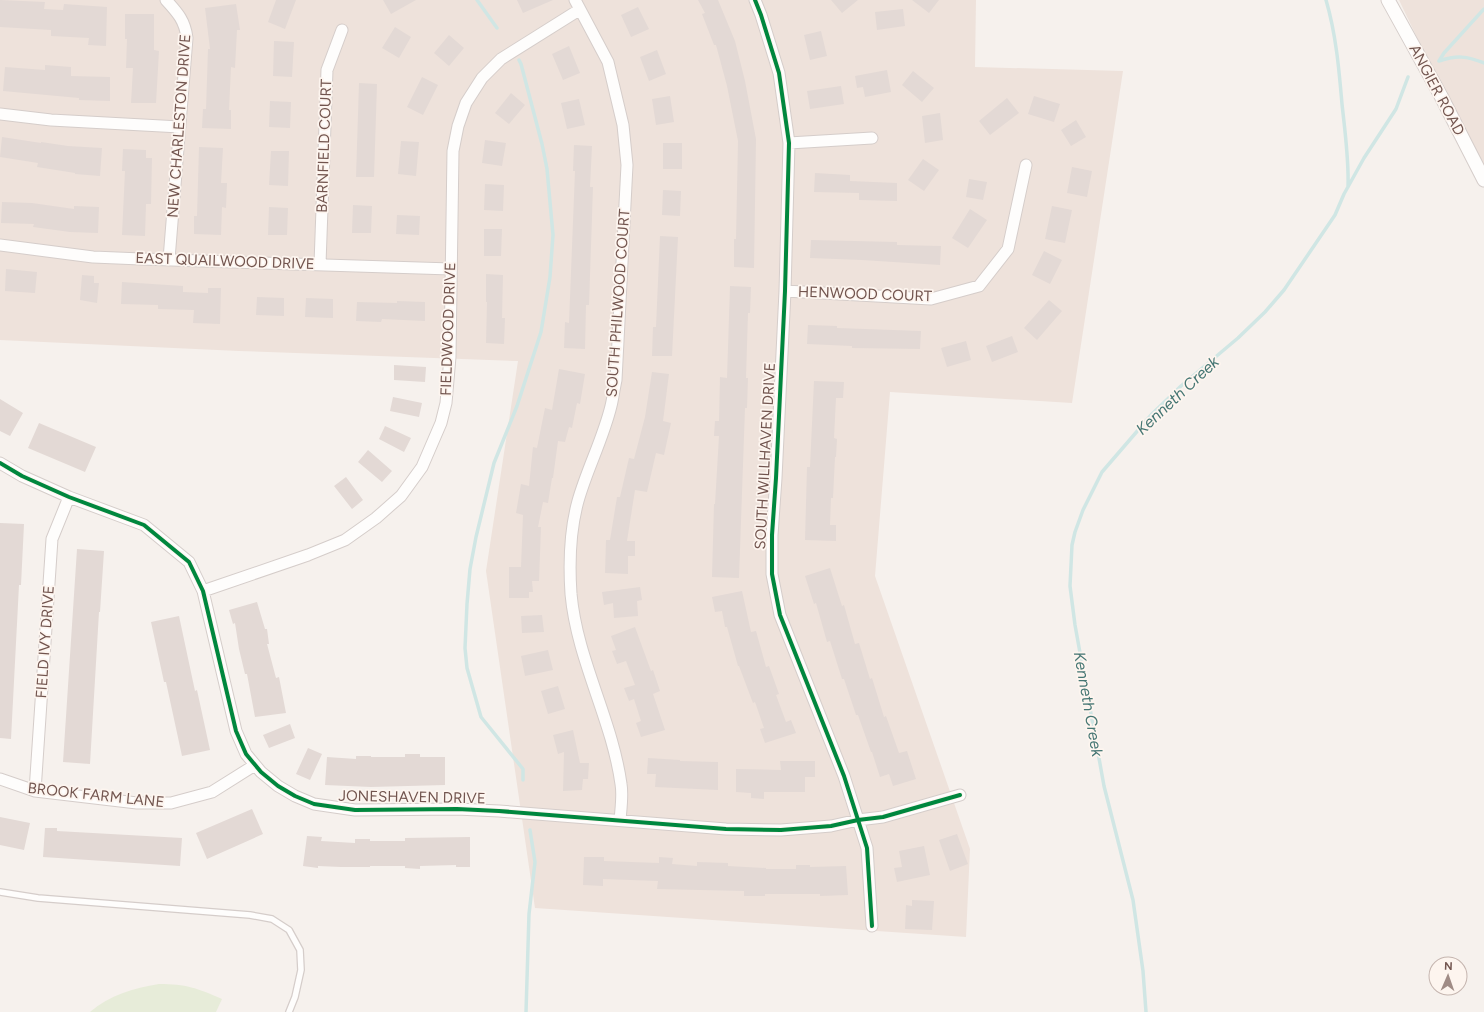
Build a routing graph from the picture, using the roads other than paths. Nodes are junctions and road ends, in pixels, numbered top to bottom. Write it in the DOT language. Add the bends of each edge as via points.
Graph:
graph roads {
  1 [pos="166,0"];
  2 [pos="755,0"];
  3 [pos="1388,0"];
  4 [pos="577,5"];
  5 [pos="342,30"];
  6 [pos="0,114"];
  7 [pos="180,127"];
  8 [pos="872,138"];
  9 [pos="789,143"];
  10 [pos="1026,165"];
  11 [pos="1484,180"];
  12 [pos="0,245"];
  13 [pos="169,259"];
  14 [pos="320,264"];
  15 [pos="451,269"];
  16 [pos="785,291"];
  17 [pos="0,463"];
  18 [pos="69,497"];
  19 [pos="203,591"];
  20 [pos="255,765"];
  21 [pos="0,779"];
  22 [pos="34,791"];
  23 [pos="960,795"];
  24 [pos="620,820"];
  25 [pos="858,820"];
  26 [pos="0,892"];
  27 [pos="872,926"];
  28 [pos="289,1012"];
  1 -- 7 [label="street, NEW CHARLESTON DRIVE" via="186,26"];
  2 -- 9 [label="street, SOUTH WILLHAVEN DRIVE" via="779,73"];
  3 -- 11 [label="street, ANGIER ROAD"];
  4 -- 15 [label="street, FIELDWOOD DRIVE" via="501,59 482,78 466,103 453,151"];
  4 -- 24 [label="street, SOUTH PHILWOOD COURT" via="608,62 623,125 627,165 616,380 611,407 578,501 571,562 574,621 588,673 609,733 622,785"];
  5 -- 14 [label="street, BARNFIELD COURT" via="327,70"];
  6 -- 7 [label="street" via="51,120"];
  7 -- 13 [label="street, NEW CHARLESTON DRIVE"];
  8 -- 9 [label="street"];
  9 -- 16 [label="street, SOUTH WILLHAVEN DRIVE"];
  10 -- 16 [label="street, HENWOOD COURT" via="1008,249 979,286 931,299"];
  12 -- 13 [label="street, EAST QUAILWOOD DRIVE" via="93,257"];
  13 -- 14 [label="street, EAST QUAILWOOD DRIVE"];
  14 -- 15 [label="street, EAST QUAILWOOD DRIVE"];
  15 -- 19 [label="street, FIELDWOOD DRIVE" via="450,357 446,404 441,424 422,467 401,496 345,540"];
  16 -- 25 [label="street, SOUTH WILLHAVEN DRIVE" via="772,574 780,615 844,776"];
  17 -- 18 [label="street, JONESHAVEN DRIVE"];
  18 -- 19 [label="street, JONESHAVEN DRIVE" via="144,525 189,562"];
  18 -- 22 [label="street, FIELD IVY DRIVE" via="52,539"];
  19 -- 20 [label="street, JONESHAVEN DRIVE" via="236,731 246,754"];
  20 -- 22 [label="street, BROOK FARM LANE" via="212,792 172,803 137,802"];
  20 -- 24 [label="street, JONESHAVEN DRIVE" via="278,786 295,796 314,804 335,808 478,810"];
  21 -- 22 [label="street, BROOK FARM LANE"];
  23 -- 25 [label="street, JONESHAVEN DRIVE" via="883,816"];
  24 -- 25 [label="street, JONESHAVEN DRIVE" via="726,829 781,830 831,826"];
  25 -- 27 [label="street, SOUTH WILLHAVEN DRIVE" via="867,848"];
  26 -- 28 [label="lane" via="38,898 250,915 272,919 289,930 300,950 301,970"];
}
